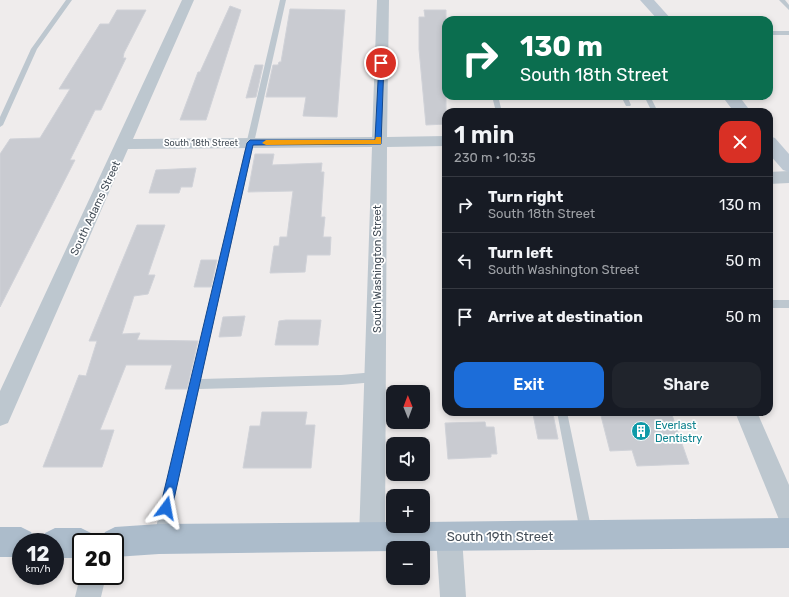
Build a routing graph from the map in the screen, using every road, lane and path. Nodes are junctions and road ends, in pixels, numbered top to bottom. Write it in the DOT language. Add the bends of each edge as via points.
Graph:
graph roads {
  1 [pos="69,0"];
  2 [pos="188,0"];
  3 [pos="283,0"];
  4 [pos="383,0"];
  5 [pos="647,0"];
  6 [pos="782,0"];
  7 [pos="789,8"];
  8 [pos="659,16"];
  9 [pos="773,33"];
  10 [pos="789,33"];
  11 [pos="626,100"];
  12 [pos="733,100"];
  13 [pos="628,105"];
  14 [pos="740,108"];
  15 [pos="0,125"];
  16 [pos="442,141"];
  17 [pos="378,142"];
  18 [pos="250,143"];
  19 [pos="124,144"];
  20 [pos="773,147"];
  21 [pos="789,166"];
  22 [pos="789,177"];
  23 [pos="773,178"];
  24 [pos="773,304"];
  25 [pos="789,304"];
  26 [pos="377,377"];
  27 [pos="195,384"];
  28 [pos="0,415"];
  29 [pos="563,416"];
  30 [pos="748,416"];
  31 [pos="789,513"];
  32 [pos="789,533"];
  33 [pos="587,536"];
  34 [pos="449,537"];
  35 [pos="372,538"];
  36 [pos="159,539"];
  37 [pos="124,541"];
  38 [pos="0,542"];
  39 [pos="12,542"];
  40 [pos="91,585"];
  41 [pos="88,597"];
  42 [pos="453,597"];
  1 -- 15 [label="lane" via="34,49"];
  2 -- 19 [label="street, South Adams Street"];
  3 -- 18 [label="lane"];
  4 -- 17 [label="street, South Washington Street"];
  5 -- 8 [label="main road"];
  6 -- 7 [label="lane"];
  9 -- 10 [label="lane"];
  11 -- 13 [label="lane"];
  12 -- 14 [label="main road"];
  16 -- 17 [label="street, South 18th Street"];
  17 -- 18 [label="street, South 18th Street"];
  17 -- 26 [label="street, South Washington Street"];
  18 -- 19 [label="street, South 18th Street"];
  18 -- 27 [label="lane"];
  19 -- 28 [label="street, South Adams Street"];
  20 -- 21 [label="main road"];
  22 -- 23 [label="street"];
  24 -- 25 [label="lane"];
  26 -- 27 [label="lane"];
  26 -- 35 [label="street, South Washington Street"];
  27 -- 36 [label="lane"];
  29 -- 33 [label="lane"];
  30 -- 31 [label="street"];
  32 -- 33 [label="main road, South 19th Street"];
  33 -- 34 [label="main road, South 19th Street"];
  34 -- 35 [label="main road, South 19th Street"];
  34 -- 42 [label="street"];
  35 -- 36 [label="main road, South 19th Street"];
  36 -- 37 [label="main road, South 19th Street"];
  38 -- 39 [label="main road"];
  40 -- 41 [label="street"];
}
